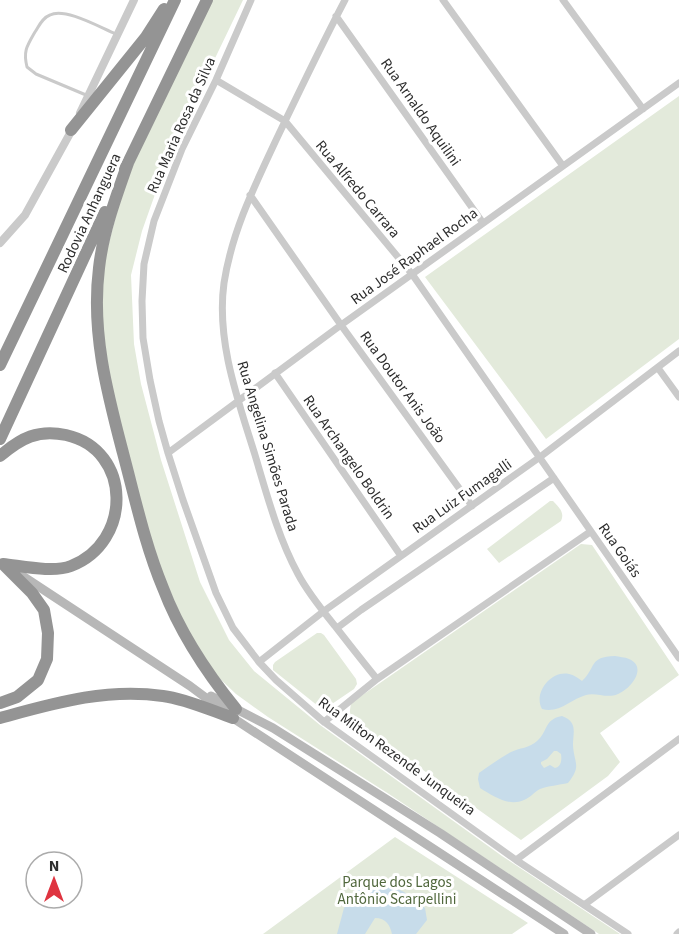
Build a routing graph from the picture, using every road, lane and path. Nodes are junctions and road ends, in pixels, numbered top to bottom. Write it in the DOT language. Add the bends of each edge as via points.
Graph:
graph roads {
  1 [pos="134,0"];
  2 [pos="170,0"];
  3 [pos="176,0"];
  4 [pos="207,0"];
  5 [pos="251,0"];
  6 [pos="345,0"];
  7 [pos="443,0"];
  8 [pos="563,0"];
  9 [pos="336,16"];
  10 [pos="117,35"];
  11 [pos="216,80"];
  12 [pos="679,83"];
  13 [pos="88,96"];
  14 [pos="643,109"];
  15 [pos="285,121"];
  16 [pos="72,130"];
  17 [pos="128,163"];
  18 [pos="562,166"];
  19 [pos="250,195"];
  20 [pos="483,223"];
  21 [pos="0,243"];
  22 [pos="144,264"];
  23 [pos="412,274"];
  24 [pos="341,325"];
  25 [pos="679,351"];
  26 [pos="0,365"];
  27 [pos="658,368"];
  28 [pos="275,373"];
  29 [pos="679,397"];
  30 [pos="238,400"];
  31 [pos="0,439"];
  32 [pos="168,453"];
  33 [pos="0,456"];
  34 [pos="540,457"];
  35 [pos="554,478"];
  36 [pos="472,506"];
  37 [pos="590,532"];
  38 [pos="401,556"];
  39 [pos="3,564"];
  40 [pos="324,611"];
  41 [pos="337,628"];
  42 [pos="679,658"];
  43 [pos="259,662"];
  44 [pos="377,679"];
  45 [pos="0,703"];
  46 [pos="235,713"];
  47 [pos="0,718"];
  48 [pos="324,722"];
  49 [pos="679,739"];
  50 [pos="679,835"];
  51 [pos="516,860"];
  52 [pos="584,905"];
  53 [pos="564,934"];
  54 [pos="591,934"];
  55 [pos="628,934"];
  1 -- 10 [label="street"];
  2 -- 16 [label="highway" via="146,37"];
  3 -- 26 [label="highway, Rodovia Anhanguera"];
  4 -- 17 [label="highway, Rodovia Anhanguera"];
  5 -- 11 [label="street, Rua Maria Rosa da Silva"];
  6 -- 9 [label="street, Rua Angelina Simões Parada"];
  7 -- 18 [label="street"];
  8 -- 14 [label="street"];
  9 -- 15 [label="street, Rua Angelina Simões Parada"];
  9 -- 20 [label="street, Rua Arnaldo Aquilini"];
  10 -- 13 [label="street"];
  10 -- 13 [label="lane" via="72,16 50,14 42,20 28,45 24,55 27,67"];
  11 -- 15 [label="street, Rua Alfredo Carrara"];
  11 -- 22 [label="street, Rua Maria Rosa da Silva" via="182,149 154,221"];
  12 -- 14 [label="street, Rua José Raphael Rocha"];
  13 -- 16 [label="street"];
  14 -- 18 [label="street, Rua José Raphael Rocha"];
  15 -- 19 [label="street, Rua Angelina Simões Parada"];
  15 -- 23 [label="street, Rua Alfredo Carrara"];
  16 -- 21 [label="street" via="25,215"];
  17 -- 31 [label="highway, Rodovia Anhanguera"];
  17 -- 46 [label="highway" via="108,220 99,268 97,326 107,391 145,537 163,588 200,661"];
  18 -- 20 [label="street, Rua José Raphael Rocha"];
  19 -- 24 [label="street, Rua Doutor Anis João"];
  19 -- 30 [label="street, Rua Angelina Simões Parada" via="232,244 224,284 224,340"];
  20 -- 23 [label="street, Rua José Raphael Rocha"];
  22 -- 32 [label="street, Rua Milton Rezende Junqueira" via="143,338"];
  23 -- 24 [label="street, Rua José Raphael Rocha"];
  23 -- 34 [label="street, Rua Alfredo Carrara"];
  24 -- 28 [label="street, Rua José Raphael Rocha"];
  24 -- 36 [label="street, Rua Doutor Anis João"];
  25 -- 27 [label="street, Rua Luiz Fumagalli"];
  27 -- 29 [label="street"];
  27 -- 34 [label="street, Rua Luiz Fumagalli"];
  28 -- 30 [label="street, Rua José Raphael Rocha"];
  28 -- 38 [label="street, Rua Archangelo Boldrin"];
  30 -- 32 [label="street, Rua José Raphael Rocha"];
  30 -- 40 [label="street, Rua Angelina Simões Parada" via="285,547 299,576"];
  32 -- 43 [label="street, Rua Milton Rezende Junqueira" via="216,593 233,628"];
  33 -- 39 [label="highway" via="33,435 54,432 78,438 96,449 108,465 116,484 117,502 112,528 89,557 69,567 42,569"];
  34 -- 35 [label="street, Rua Goiás"];
  34 -- 36 [label="street, Rua Luiz Fumagalli"];
  35 -- 37 [label="street, Rua Goiás"];
  35 -- 41 [label="street"];
  36 -- 38 [label="street, Rua Luiz Fumagalli"];
  37 -- 42 [label="street, Rua Goiás"];
  37 -- 44 [label="street"];
  38 -- 40 [label="street, Rua Luiz Fumagalli"];
  39 -- 45 [label="highway" via="44,610 48,633 47,658 38,680 17,697"];
  39 -- 46 [label="main road"];
  40 -- 41 [label="street, Rua Angelina Simões Parada"];
  40 -- 43 [label="street, Rua Luiz Fumagalli"];
  41 -- 44 [label="street, Rua Angelina Simões Parada"];
  43 -- 48 [label="street, Rua Milton Rezende Junqueira"];
  44 -- 48 [label="street"];
  46 -- 47 [label="highway" via="164,696 124,693 83,697"];
  46 -- 53 [label="main road"];
  46 -- 54 [label="main road" via="273,728"];
  48 -- 51 [label="street, Rua Milton Rezende Junqueira"];
  49 -- 51 [label="street"];
  50 -- 52 [label="street"];
  51 -- 52 [label="street, Rua Milton Rezende Junqueira"];
  52 -- 55 [label="street, Rua Milton Rezende Junqueira"];
}
